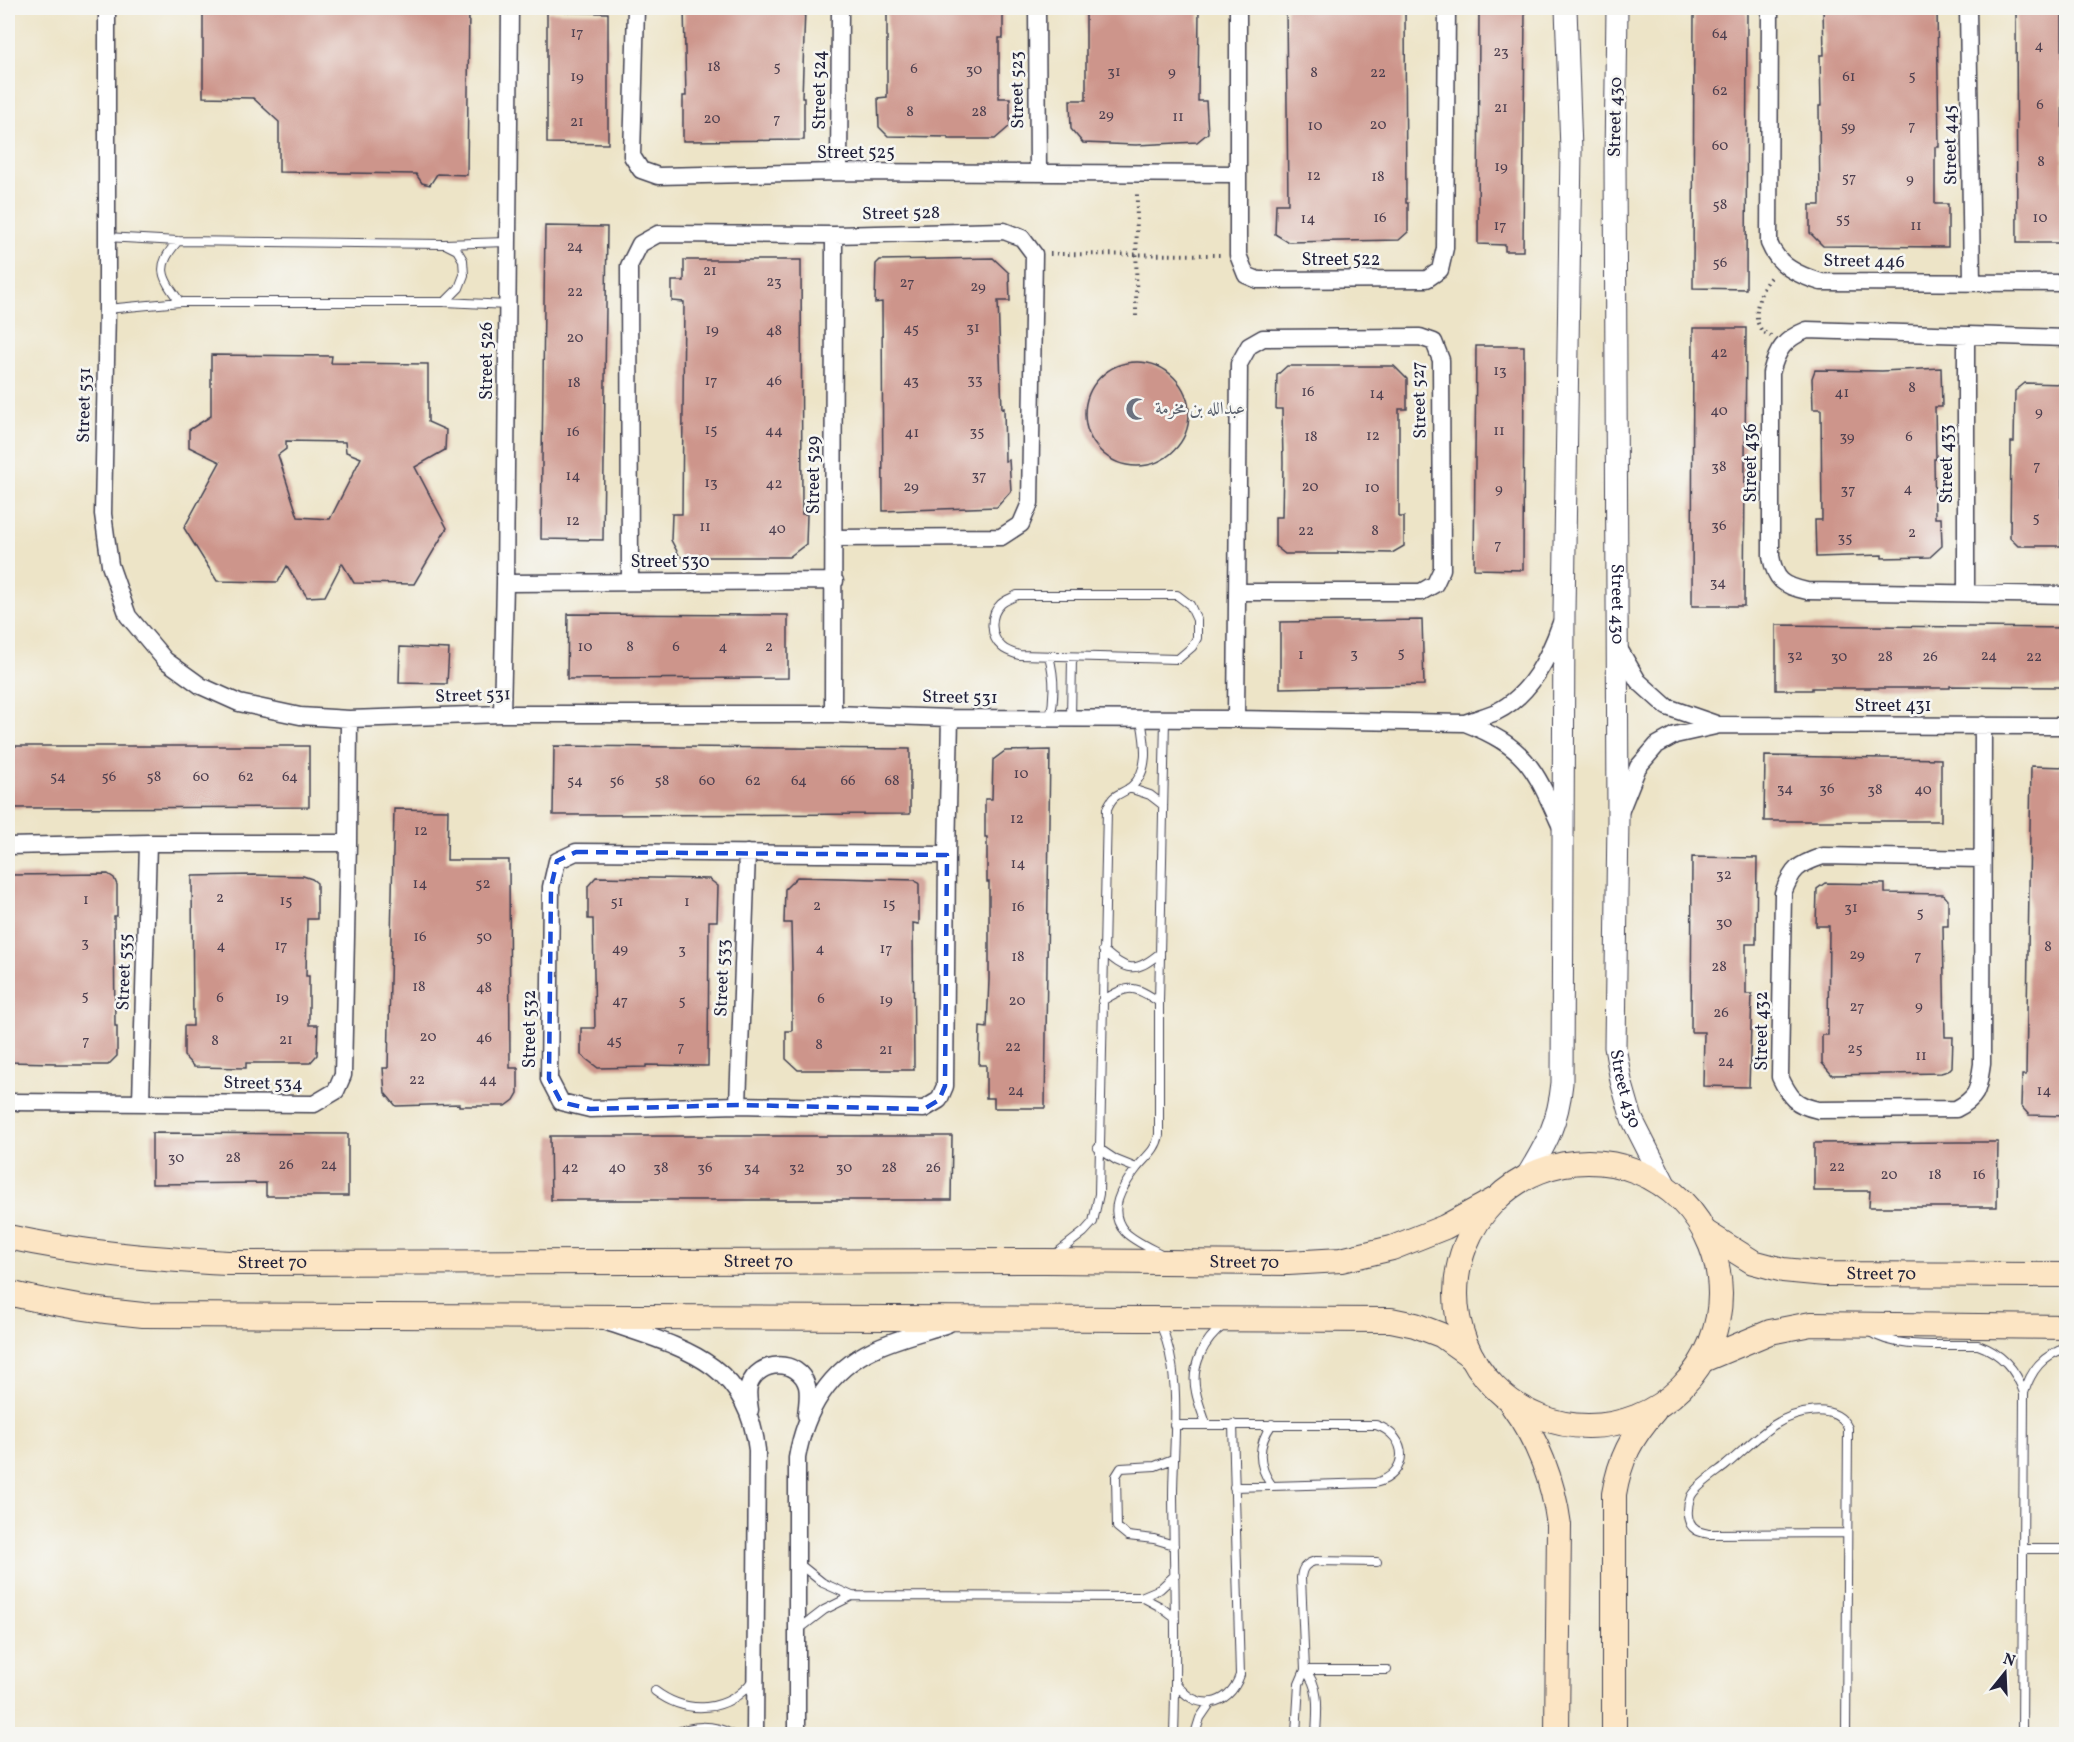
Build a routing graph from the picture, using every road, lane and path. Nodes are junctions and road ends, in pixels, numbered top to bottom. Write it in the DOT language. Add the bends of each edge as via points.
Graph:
graph roads {
  1 [pos="107,8"];
  2 [pos="510,8"];
  3 [pos="636,8"];
  4 [pos="840,8"];
  5 [pos="1037,8"];
  6 [pos="1238,8"];
  7 [pos="1447,8"];
  8 [pos="1566,8"];
  9 [pos="1617,8"];
  10 [pos="1770,8"];
  11 [pos="1968,8"];
  12 [pos="838,172"];
  13 [pos="1038,172"];
  14 [pos="1137,173"];
  15 [pos="1237,174"];
  16 [pos="834,235"];
  17 [pos="106,237"];
  18 [pos="178,241"];
  19 [pos="507,242"];
  20 [pos="444,244"];
  21 [pos="1034,254"];
  22 [pos="1137,255"];
  23 [pos="1238,255"];
  24 [pos="1784,265"];
  25 [pos="1972,282"];
  26 [pos="2067,283"];
  27 [pos="180,302"];
  28 [pos="445,302"];
  29 [pos="507,305"];
  30 [pos="107,309"];
  31 [pos="1136,316"];
  32 [pos="1966,336"];
  33 [pos="2067,338"];
  34 [pos="1784,344"];
  35 [pos="833,538"];
  36 [pos="835,581"];
  37 [pos="630,582"];
  38 [pos="505,583"];
  39 [pos="1237,592"];
  40 [pos="1966,592"];
  41 [pos="2067,595"];
  42 [pos="1564,613"];
  43 [pos="1618,647"];
  44 [pos="1049,656"];
  45 [pos="1072,657"];
  46 [pos="502,714"];
  47 [pos="833,714"];
  48 [pos="950,717"];
  49 [pos="1236,718"];
  50 [pos="349,719"];
  51 [pos="1050,719"];
  52 [pos="1071,719"];
  53 [pos="1141,719"];
  54 [pos="1165,719"];
  55 [pos="1465,723"];
  56 [pos="1720,725"];
  57 [pos="1983,725"];
  58 [pos="2067,726"];
  59 [pos="1129,788"];
  60 [pos="1162,806"];
  61 [pos="1618,818"];
  62 [pos="1563,832"];
  63 [pos="148,843"];
  64 [pos="348,843"];
  65 [pos="8,846"];
  66 [pos="747,853"];
  67 [pos="947,855"];
  68 [pos="1982,859"];
  69 [pos="1103,950"];
  70 [pos="1160,953"];
  71 [pos="1102,1001"];
  72 [pos="1159,1002"];
  73 [pos="8,1102"];
  74 [pos="141,1102"];
  75 [pos="738,1105"];
  76 [pos="1098,1148"];
  77 [pos="1136,1168"];
  78 [pos="1526,1177"];
  79 [pos="1667,1188"];
  80 [pos="1496,1199"];
  81 [pos="1705,1232"];
  82 [pos="8,1237"];
  83 [pos="1046,1262"];
  84 [pos="1174,1262"];
  85 [pos="2067,1275"];
  86 [pos="8,1293"];
  87 [pos="594,1317"];
  88 [pos="959,1320"];
  89 [pos="1159,1320"];
  90 [pos="1232,1320"];
  91 [pos="1858,1323"];
  92 [pos="2067,1327"];
  93 [pos="2067,1348"];
  94 [pos="1472,1357"];
  95 [pos="1703,1360"];
  96 [pos="2024,1393"];
  97 [pos="1507,1398"];
  98 [pos="1658,1407"];
  99 [pos="751,1420"];
  100 [pos="806,1422"];
  101 [pos="1206,1424"];
  102 [pos="1233,1424"];
  103 [pos="1272,1424"];
  104 [pos="1174,1425"];
  105 [pos="1173,1459"];
  106 [pos="1272,1486"];
  107 [pos="1234,1487"];
  108 [pos="1847,1533"];
  109 [pos="1174,1545"];
  110 [pos="2023,1549"];
  111 [pos="2067,1549"];
  112 [pos="1377,1562"];
  113 [pos="798,1563"];
  114 [pos="1175,1575"];
  115 [pos="852,1596"];
  116 [pos="1142,1597"];
  117 [pos="1175,1618"];
  118 [pos="798,1630"];
  119 [pos="1305,1670"];
  120 [pos="1387,1670"];
  121 [pos="755,1678"];
  122 [pos="1176,1683"];
  123 [pos="655,1691"];
  124 [pos="1211,1702"];
  125 [pos="1556,1732"];
  126 [pos="673,1734"];
  127 [pos="731,1734"];
  128 [pos="755,1734"];
  129 [pos="797,1734"];
  130 [pos="1174,1734"];
  131 [pos="1195,1734"];
  132 [pos="1296,1734"];
  133 [pos="1316,1734"];
  134 [pos="1614,1734"];
  135 [pos="1846,1734"];
  136 [pos="2022,1734"];
  1 -- 17 [label="street, Street 531"];
  2 -- 19 [label="street, Street 526"];
  3 -- 12 [label="street, Street 525" via="632,156 641,170 658,176"];
  4 -- 12 [label="street, Street 524"];
  5 -- 13 [label="street, Street 523"];
  6 -- 15 [label="street"];
  7 -- 23 [label="street, Street 522" via="1445,249 1440,270 1427,279 1258,280 1246,275"];
  8 -- 42 [label="street" via="1571,150"];
  9 -- 43 [label="street, Street 430"];
  10 -- 24 [label="street" via="1769,243"];
  11 -- 25 [label="street, Street 445"];
  12 -- 13 [label="street, Street 525"];
  13 -- 14 [label="street, Street 525"];
  14 -- 15 [label="street, Street 525"];
  14 -- 22 [label="path"];
  15 -- 23 [label="street"];
  16 -- 21 [label="street, Street 528" via="1004,231 1022,238"];
  16 -- 35 [label="street, Street 529"];
  16 -- 37 [label="street, Street 528" via="658,234 640,244 629,266"];
  17 -- 18 [label="lane"];
  17 -- 30 [label="street, Street 531"];
  18 -- 20 [label="lane"];
  18 -- 27 [label="lane" via="167,253 162,274"];
  19 -- 20 [label="lane"];
  19 -- 29 [label="street, Street 526"];
  20 -- 28 [label="lane" via="457,250 463,260 464,275 459,288"];
  21 -- 22 [label="path"];
  21 -- 35 [label="street" via="1030,504 1021,524 1001,537"];
  22 -- 23 [label="path"];
  22 -- 31 [label="path"];
  24 -- 25 [label="street, Street 446" via="1799,276 1821,282"];
  24 -- 34 [label="path" via="1766,281 1757,319 1762,330"];
  25 -- 26 [label="street, Street 446"];
  27 -- 28 [label="lane"];
  27 -- 30 [label="lane"];
  28 -- 29 [label="lane"];
  29 -- 38 [label="street, Street 526"];
  30 -- 50 [label="street, Street 531" via="103,514 110,565 128,616 165,660 201,686 249,706 300,716"];
  32 -- 33 [label="street"];
  32 -- 34 [label="street" via="1807,330"];
  32 -- 40 [label="street, Street 433"];
  34 -- 40 [label="street, Street 436" via="1771,373 1770,555 1781,582 1807,591"];
  35 -- 36 [label="street, Street 529"];
  36 -- 37 [label="street, Street 530"];
  36 -- 47 [label="street, Street 529"];
  37 -- 38 [label="street, Street 530"];
  38 -- 46 [label="street, Street 526"];
  39 -- 39 [label="street, Street 527" via="1239,364 1249,346 1263,338 1420,337 1434,342 1441,360 1442,558 1435,584 1421,592"];
  39 -- 49 [label="street, Street 527"];
  40 -- 41 [label="street, Street 436"];
  42 -- 55 [label="street, Street 531" via="1546,660 1517,698 1497,712"];
  42 -- 62 [label="street"];
  43 -- 56 [label="street, Street 431" via="1638,681 1667,707"];
  43 -- 61 [label="street, Street 430"];
  44 -- 45 [label="lane"];
  44 -- 45 [label="lane" via="1019,655 998,643 992,628 1001,603 1017,595 1177,595 1190,605 1197,620 1197,638 1178,659"];
  44 -- 51 [label="lane" via="1054,693"];
  45 -- 52 [label="lane"];
  46 -- 47 [label="street, Street 531"];
  46 -- 50 [label="street, Street 531"];
  47 -- 48 [label="street, Street 531"];
  48 -- 51 [label="street, Street 531"];
  48 -- 67 [label="street, Street 532"];
  49 -- 54 [label="street, Street 531"];
  49 -- 55 [label="street, Street 531"];
  50 -- 64 [label="street, Street 534"];
  51 -- 52 [label="street, Street 531"];
  52 -- 53 [label="street, Street 531"];
  53 -- 54 [label="street, Street 531"];
  53 -- 59 [label="lane" via="1146,747 1144,765 1140,777"];
  54 -- 60 [label="lane"];
  55 -- 62 [label="street, Street 531" via="1511,745 1527,760"];
  56 -- 57 [label="street, Street 431"];
  56 -- 61 [label="street, Street 431" via="1676,735 1657,746 1638,767"];
  57 -- 58 [label="street, Street 431"];
  57 -- 68 [label="street, Street 432"];
  59 -- 60 [label="lane" via="1150,795"];
  59 -- 69 [label="lane" via="1116,794 1107,809"];
  60 -- 70 [label="lane"];
  61 -- 79 [label="street, Street 430" via="1615,1047 1632,1119"];
  62 -- 78 [label="street" via="1559,1106 1551,1134"];
  63 -- 64 [label="street"];
  63 -- 65 [label="street"];
  63 -- 74 [label="street, Street 535"];
  64 -- 74 [label="street, Street 534" via="343,1075 336,1091 314,1104"];
  66 -- 67 [label="street, Street 532"];
  66 -- 75 [label="street, Street 533"];
  66 -- 75 [label="street, Street 532" via="576,852 557,861 551,887 549,1079 561,1102 590,1108"];
  67 -- 75 [label="street, Street 532" via="945,1086 939,1100 924,1109"];
  68 -- 68 [label="street, Street 432" via="1982,1064 1972,1101 1956,1109 1818,1110 1802,1106 1788,1094 1780,1077 1783,893 1791,874 1804,862 1823,856"];
  69 -- 70 [label="lane" via="1119,964 1133,968 1147,964"];
  69 -- 71 [label="lane"];
  70 -- 72 [label="lane"];
  71 -- 72 [label="lane" via="1122,988 1141,990"];
  71 -- 76 [label="lane"];
  72 -- 77 [label="lane" via="1159,1135 1153,1151"];
  73 -- 74 [label="street, Street 534"];
  76 -- 77 [label="lane" via="1116,1161"];
  76 -- 83 [label="lane" via="1099,1194 1092,1221"];
  77 -- 84 [label="lane" via="1119,1195 1119,1221 1126,1233"];
  78 -- 79 [label="main road" via="1573,1163 1598,1162 1623,1167"];
  78 -- 80 [label="main road"];
  79 -- 81 [label="main road"];
  80 -- 84 [label="main road, Street 70" via="1445,1227 1392,1248 1341,1260"];
  80 -- 94 [label="main road" via="1468,1237 1458,1266 1458,1321"];
  81 -- 85 [label="main road, Street 70" via="1753,1262 1783,1270 1825,1274"];
  81 -- 95 [label="main road" via="1721,1287 1718,1325"];
  82 -- 83 [label="main road, Street 70" via="98,1253 228,1263"];
  83 -- 84 [label="main road, Street 70"];
  86 -- 87 [label="main road" via="87,1310 143,1315"];
  87 -- 88 [label="main road"];
  87 -- 99 [label="street" via="698,1356 735,1390"];
  88 -- 89 [label="main road"];
  88 -- 100 [label="street" via="860,1357 823,1391"];
  89 -- 90 [label="main road"];
  89 -- 104 [label="lane" via="1174,1369"];
  90 -- 94 [label="main road" via="1391,1320 1441,1335"];
  90 -- 101 [label="lane" via="1214,1333 1198,1361 1194,1382"];
  91 -- 92 [label="main road"];
  91 -- 95 [label="main road" via="1811,1324 1770,1332"];
  91 -- 96 [label="lane" via="1895,1343 1978,1345 1990,1349 2008,1363"];
  93 -- 96 [label="lane" via="2038,1364"];
  94 -- 97 [label="main road" via="1487,1380"];
  95 -- 98 [label="main road" via="1683,1386"];
  96 -- 110 [label="lane"];
  97 -- 98 [label="main road" via="1526,1411 1569,1425 1615,1424"];
  97 -- 125 [label="main road" via="1537,1445 1555,1497 1559,1525"];
  98 -- 134 [label="main road" via="1628,1447 1618,1470 1614,1494"];
  99 -- 100 [label="street" via="748,1393 753,1377 766,1367 782,1365 797,1372 807,1385"];
  99 -- 121 [label="street" via="757,1450"];
  100 -- 113 [label="street" via="797,1458"];
  101 -- 102 [label="lane"];
  101 -- 104 [label="lane"];
  102 -- 103 [label="lane"];
  102 -- 107 [label="lane"];
  103 -- 106 [label="lane" via="1262,1441 1260,1460"];
  103 -- 106 [label="lane" via="1376,1425 1393,1433 1401,1459 1392,1476 1375,1483"];
  104 -- 105 [label="lane"];
  105 -- 109 [label="lane"];
  105 -- 109 [label="lane" via="1155,1466 1121,1468 1116,1476 1115,1522 1128,1536"];
  106 -- 107 [label="lane"];
  107 -- 124 [label="lane" via="1240,1675 1233,1690"];
  108 -- 108 [label="lane" via="1848,1428 1832,1412 1815,1411 1775,1425 1694,1492 1687,1511 1691,1525 1709,1534"];
  108 -- 135 [label="lane"];
  109 -- 114 [label="lane"];
  110 -- 111 [label="lane"];
  110 -- 136 [label="lane"];
  112 -- 119 [label="lane" via="1315,1562 1303,1569"];
  113 -- 115 [label="lane" via="823,1583"];
  113 -- 118 [label="street"];
  114 -- 116 [label="lane" via="1160,1589"];
  114 -- 117 [label="lane"];
  115 -- 116 [label="lane"];
  115 -- 118 [label="lane" via="824,1610"];
  116 -- 117 [label="lane"];
  117 -- 122 [label="lane"];
  118 -- 129 [label="street"];
  119 -- 120 [label="lane"];
  119 -- 132 [label="lane" via="1298,1691"];
  119 -- 133 [label="lane" via="1317,1692"];
  121 -- 123 [label="lane" via="732,1699 702,1708 677,1704"];
  121 -- 128 [label="street"];
  122 -- 124 [label="lane" via="1190,1698"];
  122 -- 130 [label="lane"];
  124 -- 131 [label="lane"];
  126 -- 127 [label="lane" via="700,1726"];
}
